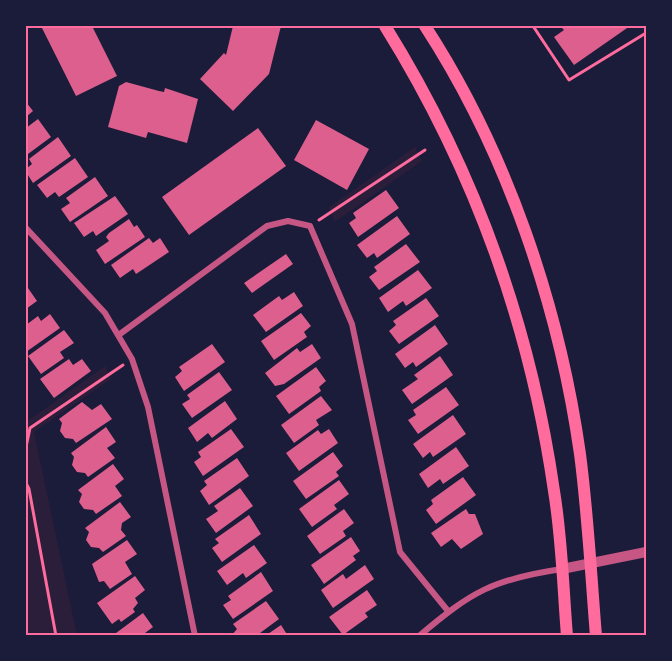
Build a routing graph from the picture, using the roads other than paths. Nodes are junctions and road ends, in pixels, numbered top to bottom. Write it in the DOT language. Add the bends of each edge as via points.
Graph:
graph roads {
  1 [pos="385,26"];
  2 [pos="425,26"];
  3 [pos="26,228"];
  4 [pos="120,334"];
  5 [pos="646,552"];
  6 [pos="591,563"];
  7 [pos="562,568"];
  8 [pos="448,612"];
  9 [pos="195,636"];
  10 [pos="419,636"];
  11 [pos="567,636"];
  12 [pos="596,636"];
  1 -- 7 [label="main road" via="449,141 480,208 503,272 543,419"];
  2 -- 6 [label="main road" via="495,157 545,296 574,422"];
  3 -- 4 [label="street"];
  4 -- 8 [label="street" via="267,226 288,220 310,226 352,324 400,552"];
  4 -- 9 [label="street" via="148,407"];
  5 -- 6 [label="street"];
  6 -- 7 [label="street"];
  6 -- 12 [label="main road"];
  7 -- 8 [label="street" via="498,582 471,594"];
  7 -- 11 [label="main road"];
  8 -- 10 [label="street"];
}
